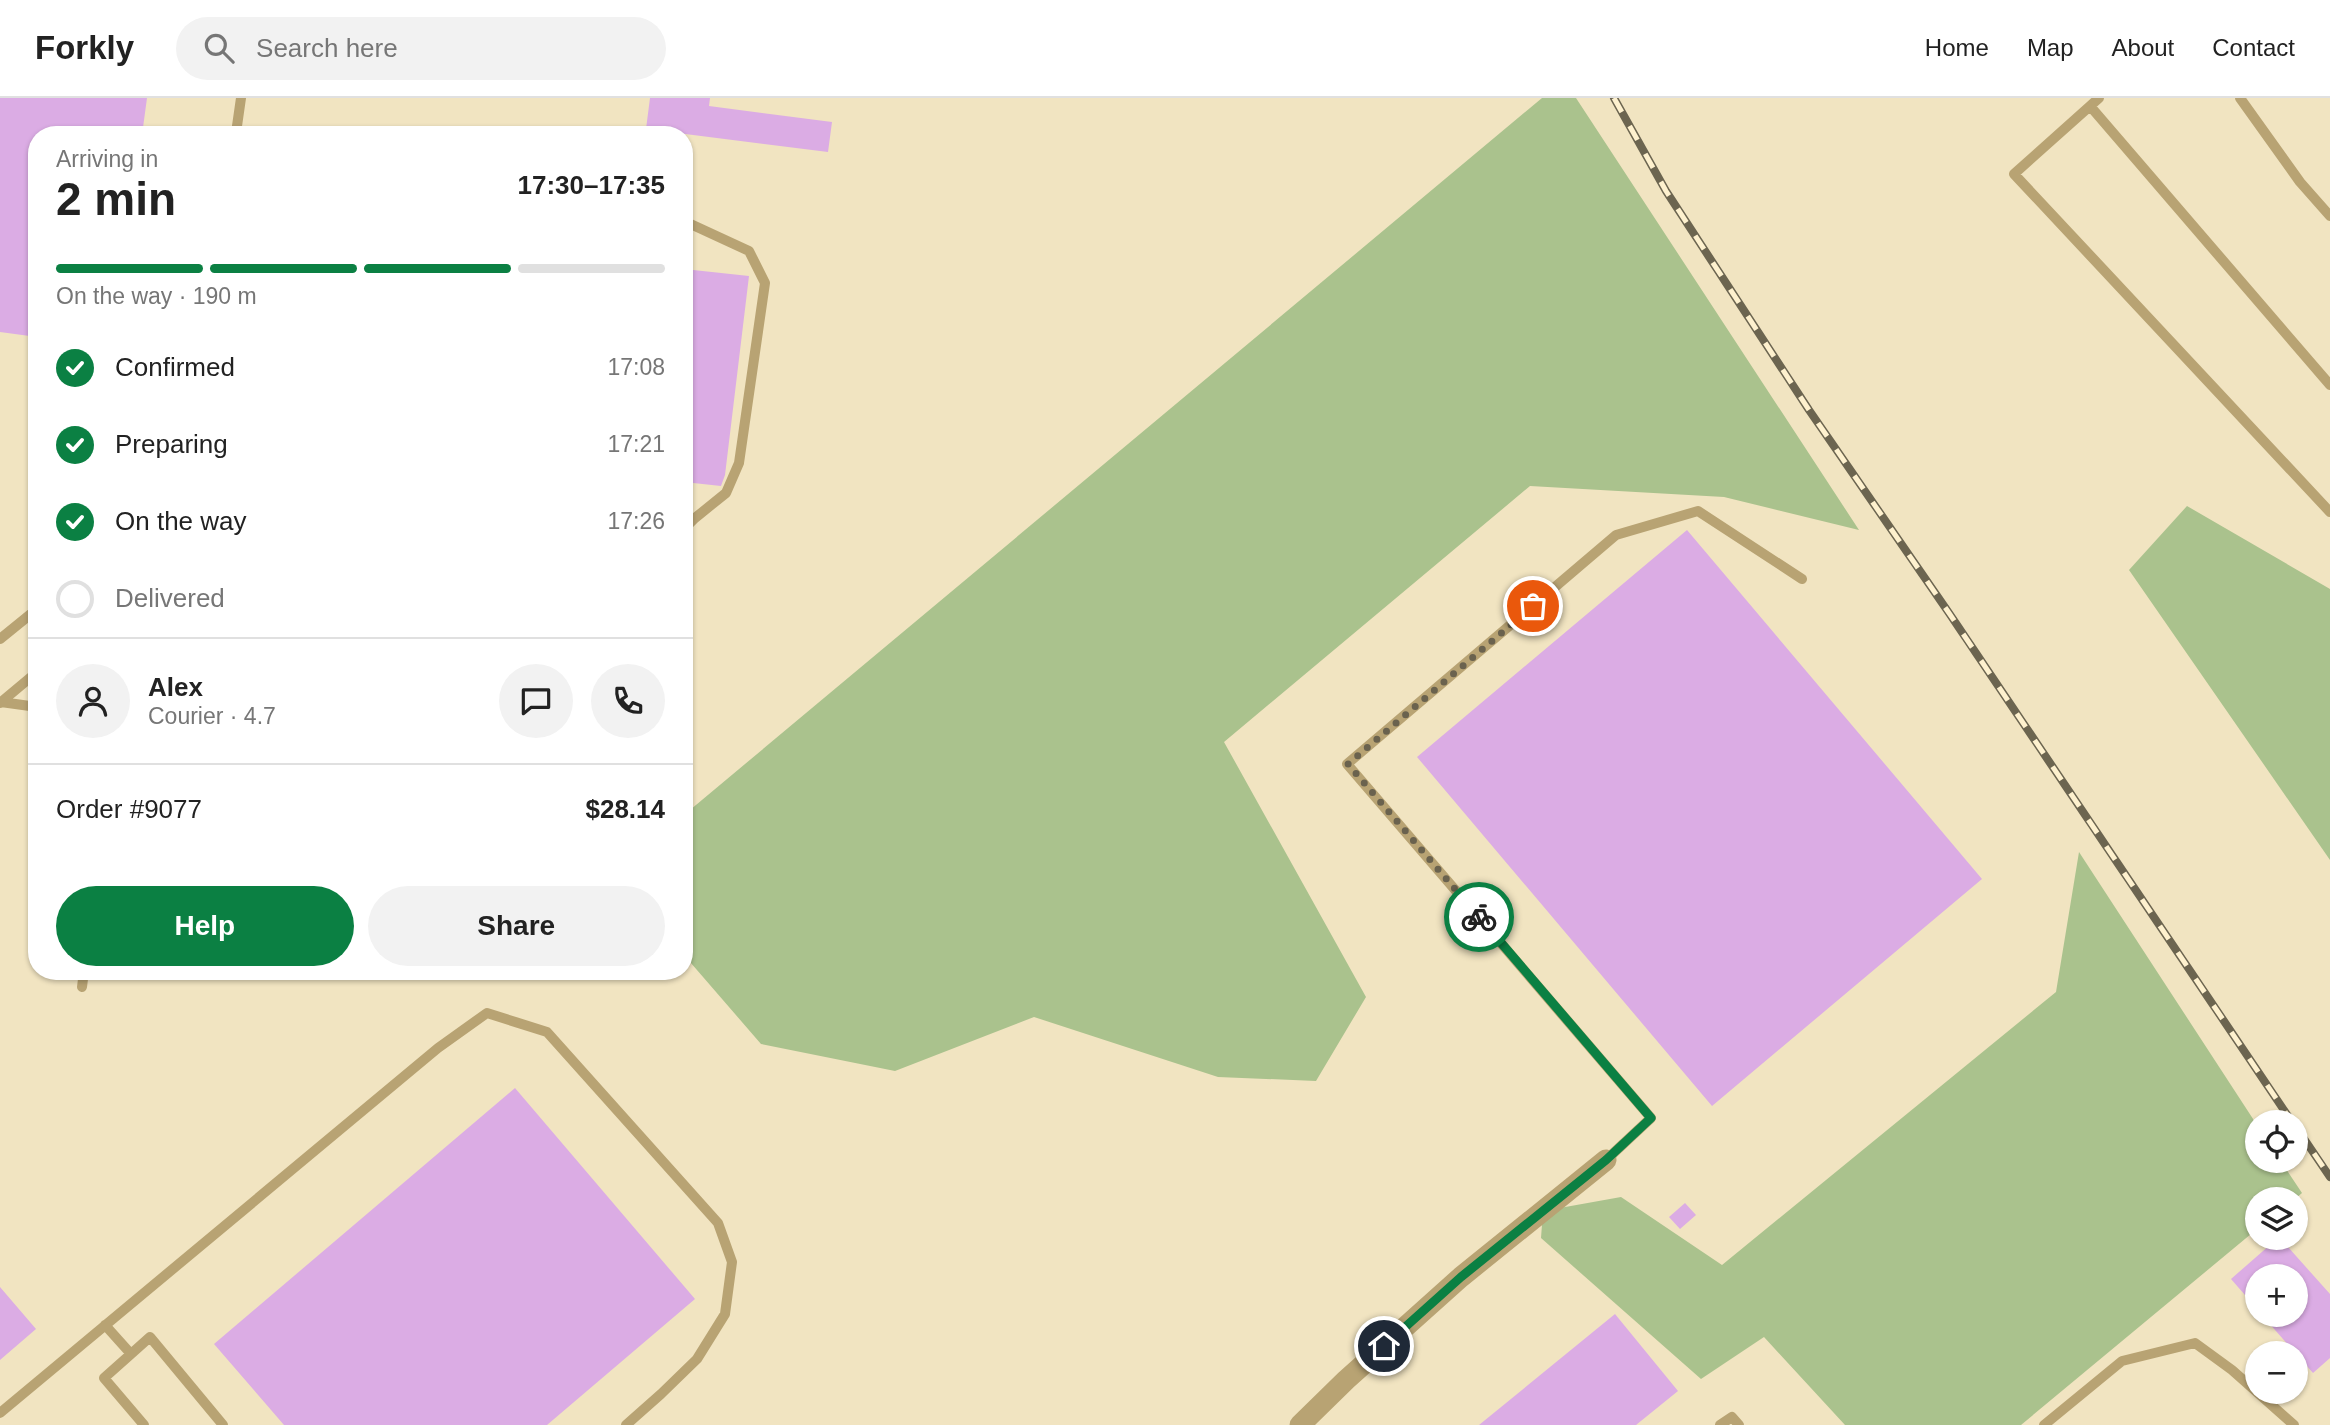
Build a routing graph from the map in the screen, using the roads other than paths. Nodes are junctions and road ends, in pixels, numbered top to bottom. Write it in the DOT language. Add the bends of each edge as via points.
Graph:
graph roads {
  1 [pos="241,98"];
  2 [pos="2240,98"];
  3 [pos="2094,102"];
  4 [pos="237,126"];
  5 [pos="2330,216"];
  6 [pos="693,225"];
  7 [pos="2330,385"];
  8 [pos="2330,512"];
  9 [pos="693,521"];
  10 [pos="1802,579"];
  11 [pos="28,616"];
  12 [pos="0,639"];
  13 [pos="28,680"];
  14 [pos="1,702"];
  15 [pos="28,706"];
  16 [pos="83,980"];
  17 [pos="82,987"];
  18 [pos="1606,1160"];
  19 [pos="106,1325"];
  20 [pos="131,1354"];
  21 [pos="0,1413"];
  22 [pos="1306,1423"];
  23 [pos="144,1425"];
  24 [pos="223,1425"];
  25 [pos="626,1425"];
  26 [pos="1720,1425"];
  27 [pos="1739,1425"];
  28 [pos="2045,1425"];
  29 [pos="2294,1425"];
  1 -- 4 [label="lane"];
  2 -- 5 [label="lane"];
  3 -- 7 [label="lane"];
  3 -- 8 [label="lane" via="2014,174"];
  6 -- 9 [label="lane" via="749,251 765,284 739,463 726,493"];
  10 -- 18 [label="lane" via="1698,511 1616,536 1348,764 1651,1118"];
  11 -- 12 [label="lane"];
  13 -- 14 [label="lane"];
  14 -- 15 [label="lane"];
  16 -- 17 [label="lane"];
  18 -- 22 [label="street" via="1461,1277 1346,1380"];
  19 -- 20 [label="lane"];
  19 -- 21 [label="lane"];
  19 -- 25 [label="lane" via="438,1048 487,1013 547,1032 718,1223 732,1262 724,1314 697,1359"];
  20 -- 23 [label="lane" via="104,1378"];
  20 -- 24 [label="lane" via="150,1337"];
  26 -- 27 [label="lane" via="1732,1417"];
  28 -- 29 [label="lane" via="2122,1362 2195,1343"];
}
